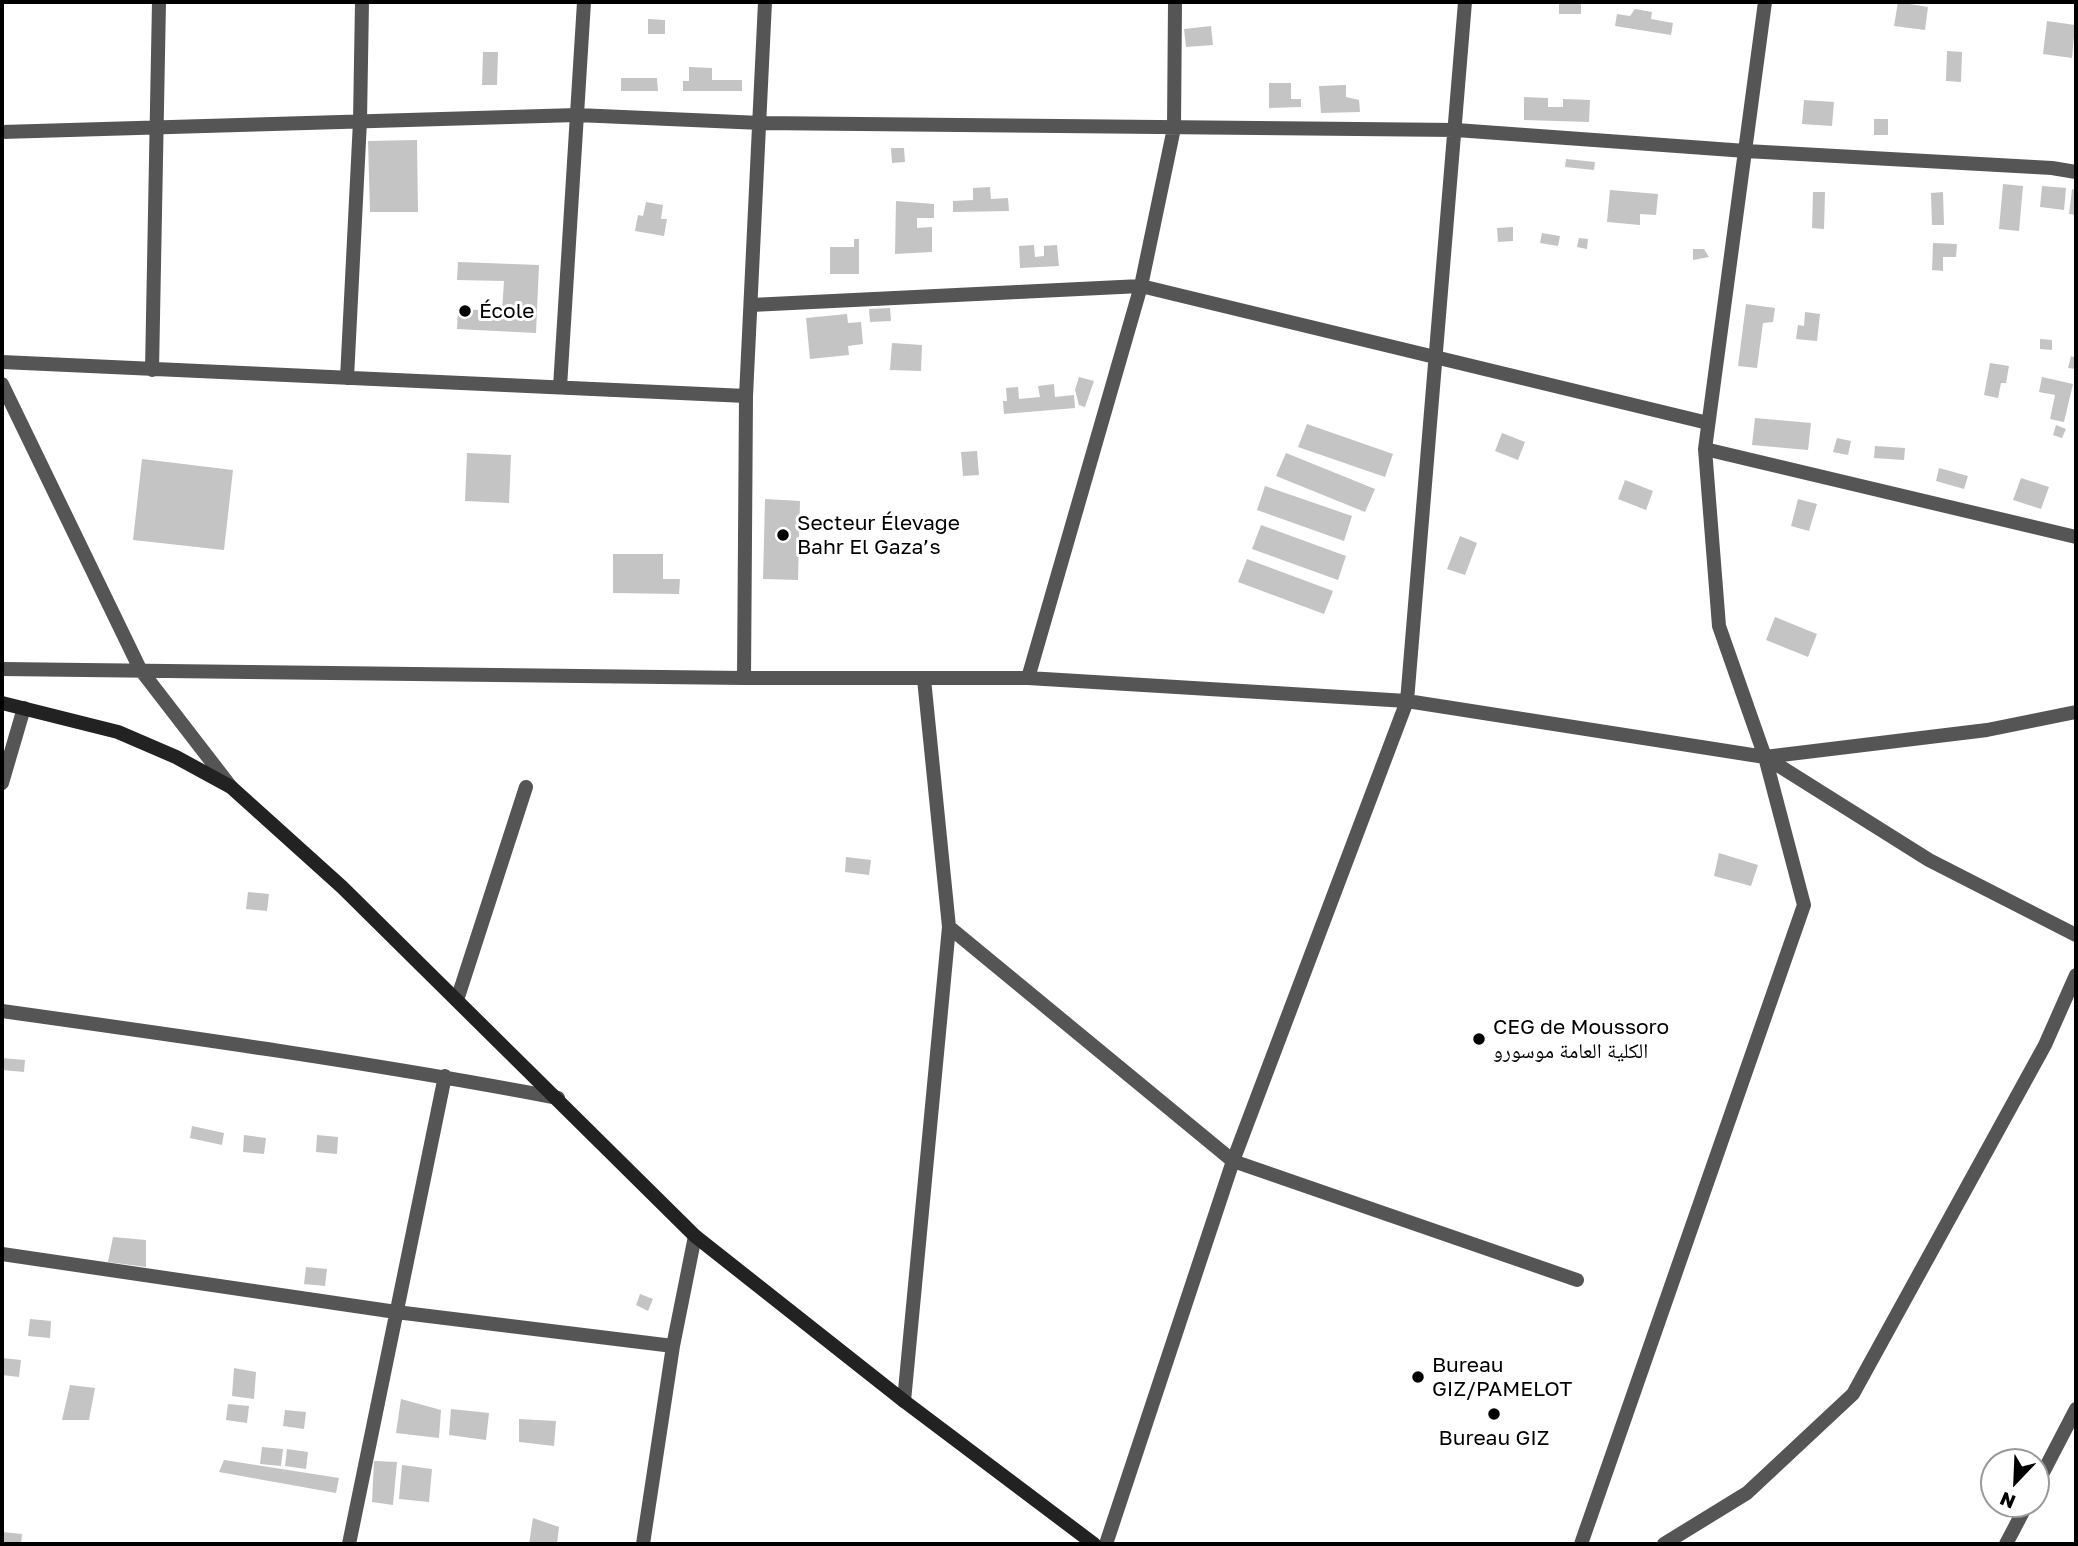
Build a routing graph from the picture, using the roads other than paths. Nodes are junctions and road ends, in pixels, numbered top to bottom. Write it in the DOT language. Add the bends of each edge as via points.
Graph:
graph roads {
  1 [pos="159,2"];
  2 [pos="362,2"];
  3 [pos="584,2"];
  4 [pos="765,2"];
  5 [pos="1175,2"];
  6 [pos="1465,2"];
  7 [pos="1765,2"];
  8 [pos="577,115"];
  9 [pos="360,121"];
  10 [pos="761,123"];
  11 [pos="157,126"];
  12 [pos="1174,128"];
  13 [pos="1456,130"];
  14 [pos="2,132"];
  15 [pos="1746,151"];
  16 [pos="2076,172"];
  17 [pos="1141,286"];
  18 [pos="751,305"];
  19 [pos="1436,359"];
  20 [pos="2,362"];
  21 [pos="152,370"];
  22 [pos="347,378"];
  23 [pos="2,384"];
  24 [pos="560,387"];
  25 [pos="746,396"];
  26 [pos="1708,423"];
  27 [pos="1705,449"];
  28 [pos="2076,537"];
  29 [pos="2,668"];
  30 [pos="140,669"];
  31 [pos="744,678"];
  32 [pos="1028,678"];
  33 [pos="924,679"];
  34 [pos="1407,701"];
  35 [pos="2,703"];
  36 [pos="23,709"];
  37 [pos="2076,712"];
  38 [pos="1765,757"];
  39 [pos="2,783"];
  40 [pos="231,787"];
  41 [pos="526,787"];
  42 [pos="948,927"];
  43 [pos="2076,935"];
  44 [pos="2076,975"];
  45 [pos="457,1000"];
  46 [pos="2,1012"];
  47 [pos="444,1076"];
  48 [pos="558,1098"];
  49 [pos="1233,1161"];
  50 [pos="695,1236"];
  51 [pos="2,1254"];
  52 [pos="1577,1280"];
  53 [pos="396,1312"];
  54 [pos="673,1346"];
  55 [pos="904,1401"];
  56 [pos="2076,1409"];
  57 [pos="2050,1459"];
  58 [pos="2020,1518"];
  59 [pos="349,1544"];
  60 [pos="643,1544"];
  61 [pos="1094,1544"];
  62 [pos="1106,1544"];
  63 [pos="1581,1544"];
  64 [pos="1664,1544"];
  65 [pos="2006,1544"];
  1 -- 11 [label="street"];
  2 -- 9 [label="street"];
  3 -- 8 [label="street"];
  4 -- 10 [label="street"];
  5 -- 12 [label="street"];
  6 -- 13 [label="street"];
  7 -- 15 [label="street"];
  8 -- 9 [label="street"];
  8 -- 10 [label="street"];
  8 -- 24 [label="street"];
  9 -- 11 [label="street"];
  9 -- 22 [label="street"];
  10 -- 12 [label="street"];
  10 -- 18 [label="street"];
  11 -- 14 [label="street"];
  11 -- 21 [label="street"];
  12 -- 13 [label="street"];
  12 -- 17 [label="street"];
  13 -- 15 [label="street"];
  13 -- 19 [label="street"];
  15 -- 16 [label="street"];
  15 -- 26 [label="street"];
  17 -- 18 [label="street"];
  17 -- 19 [label="street"];
  17 -- 32 [label="street"];
  18 -- 25 [label="street"];
  19 -- 26 [label="street"];
  19 -- 34 [label="street"];
  20 -- 21 [label="street"];
  21 -- 22 [label="street"];
  22 -- 24 [label="street"];
  23 -- 30 [label="street"];
  24 -- 25 [label="street"];
  25 -- 31 [label="street"];
  26 -- 27 [label="street"];
  27 -- 28 [label="street"];
  27 -- 38 [label="street" via="1719,626"];
  29 -- 30 [label="street"];
  30 -- 31 [label="street"];
  30 -- 40 [label="street"];
  31 -- 33 [label="street"];
  32 -- 33 [label="street"];
  32 -- 34 [label="street"];
  33 -- 42 [label="street"];
  34 -- 38 [label="street"];
  34 -- 49 [label="street"];
  35 -- 36 [label="main road"];
  36 -- 39 [label="street"];
  36 -- 40 [label="main road" via="118,732"];
  37 -- 38 [label="street" via="1987,730"];
  38 -- 43 [label="street" via="1929,860"];
  38 -- 63 [label="street" via="1804,905"];
  40 -- 45 [label="main road"];
  41 -- 45 [label="street"];
  42 -- 49 [label="street"];
  42 -- 55 [label="street"];
  44 -- 64 [label="street" via="2045,1045 1853,1394 1747,1493"];
  45 -- 48 [label="main road"];
  46 -- 47 [label="street"];
  47 -- 48 [label="street"];
  47 -- 53 [label="street"];
  48 -- 50 [label="main road"];
  49 -- 52 [label="street"];
  49 -- 62 [label="street"];
  50 -- 54 [label="street"];
  50 -- 55 [label="main road"];
  51 -- 53 [label="street"];
  53 -- 54 [label="street"];
  53 -- 59 [label="street"];
  54 -- 60 [label="street"];
  55 -- 61 [label="main road"];
  56 -- 57 [label="street"];
  58 -- 65 [label="street"];
}
